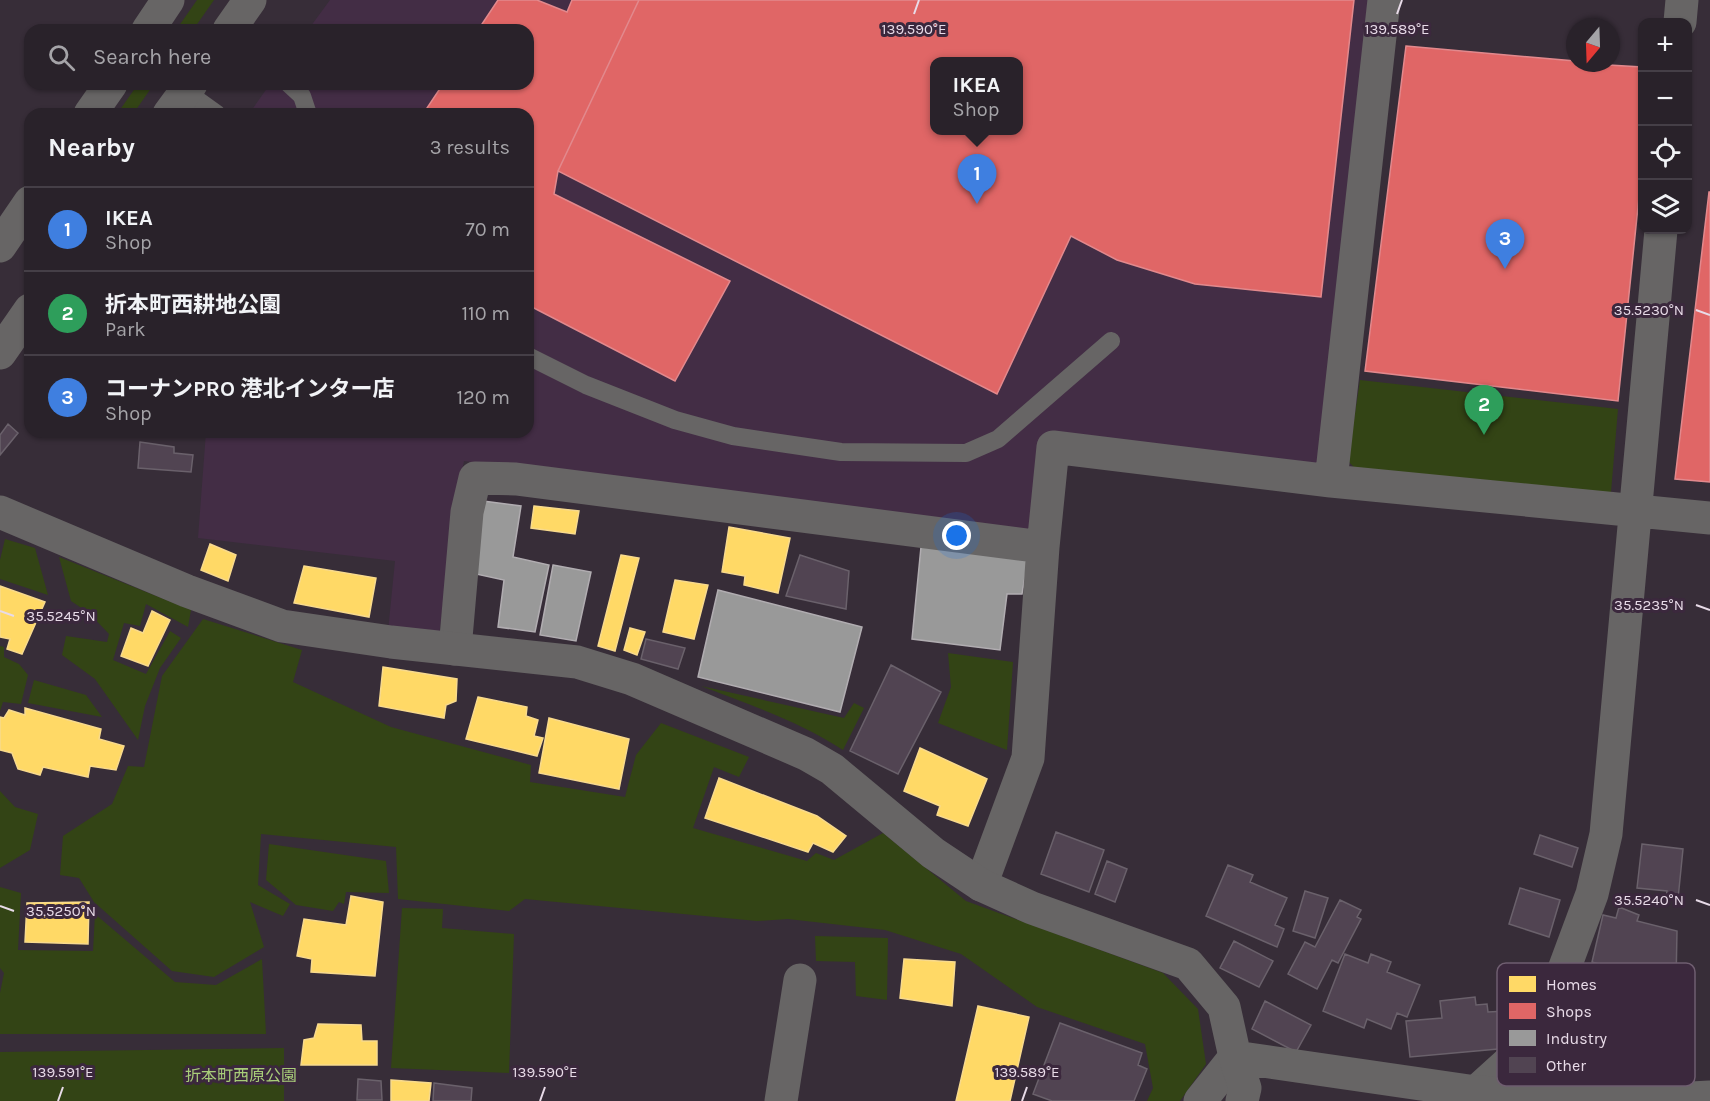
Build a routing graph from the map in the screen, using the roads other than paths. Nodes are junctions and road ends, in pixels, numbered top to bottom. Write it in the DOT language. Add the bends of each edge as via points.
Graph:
graph roads {
  1 [pos="168,0"];
  2 [pos="250,0"];
  3 [pos="1384,0"];
  4 [pos="1682,0"];
  5 [pos="1680,18"];
  6 [pos="152,24"];
  7 [pos="234,24"];
  8 [pos="107,90"];
  9 [pos="296,90"];
  10 [pos="182,96"];
  11 [pos="94,108"];
  12 [pos="205,108"];
  13 [pos="306,108"];
  14 [pos="24,211"];
  15 [pos="1661,234"];
  16 [pos="0,246"];
  17 [pos="24,319"];
  18 [pos="1111,341"];
  19 [pos="0,353"];
  20 [pos="534,359"];
  21 [pos="1331,481"];
  22 [pos="1636,510"];
  23 [pos="1,516"];
  24 [pos="1710,518"];
  25 [pos="1043,547"];
  26 [pos="455,649"];
  27 [pos="981,885"];
  28 [pos="1566,963"];
  29 [pos="800,980"];
  30 [pos="1235,1058"];
  31 [pos="1497,1073"];
  32 [pos="1476,1092"];
  33 [pos="1710,1097"];
  34 [pos="781,1101"];
  35 [pos="1200,1101"];
  36 [pos="1242,1101"];
  1 -- 6 [label="street"];
  2 -- 7 [label="street"];
  3 -- 21 [label="street"];
  4 -- 5 [label="street"];
  8 -- 11 [label="street"];
  9 -- 13 [label="lane"];
  10 -- 12 [label="lane"];
  14 -- 16 [label="street"];
  15 -- 22 [label="street"];
  17 -- 19 [label="street"];
  18 -- 20 [label="lane" via="998,439 966,453 841,452 734,436 675,420 586,385"];
  21 -- 22 [label="street"];
  21 -- 25 [label="street" via="1053,447"];
  22 -- 24 [label="street"];
  22 -- 28 [label="street" via="1606,834 1592,894"];
  23 -- 26 [label="street" via="282,626"];
  25 -- 26 [label="street" via="516,479 476,478 467,512"];
  25 -- 27 [label="street" via="1028,758"];
  26 -- 27 [label="street" via="577,662 632,679 806,754 832,769 933,853"];
  27 -- 30 [label="street" via="1032,908 1188,964 1224,1007"];
  29 -- 34 [label="street"];
  30 -- 32 [label="street"];
  30 -- 35 [label="street"];
  30 -- 36 [label="street" via="1245,1088"];
  31 -- 32 [label="street"];
  32 -- 33 [label="street" via="1654,1100"];
}
